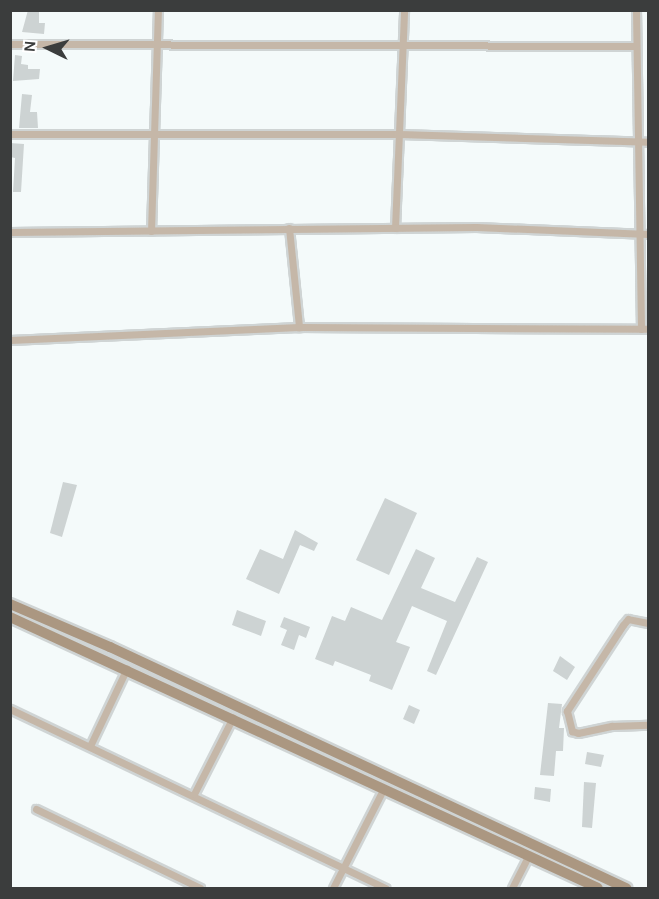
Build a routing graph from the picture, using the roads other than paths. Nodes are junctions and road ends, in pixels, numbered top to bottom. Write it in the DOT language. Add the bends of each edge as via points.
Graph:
graph roads {
  1 [pos="158,10"];
  2 [pos="404,10"];
  3 [pos="636,10"];
  4 [pos="10,44"];
  5 [pos="158,44"];
  6 [pos="636,46"];
  7 [pos="404,47"];
  8 [pos="10,134"];
  9 [pos="154,134"];
  10 [pos="400,134"];
  11 [pos="637,142"];
  12 [pos="648,142"];
  13 [pos="289,228"];
  14 [pos="395,228"];
  15 [pos="151,231"];
  16 [pos="10,232"];
  17 [pos="639,234"];
  18 [pos="648,234"];
  19 [pos="299,327"];
  20 [pos="645,329"];
  21 [pos="10,340"];
  22 [pos="10,604"];
  23 [pos="10,617"];
  24 [pos="648,623"];
  25 [pos="127,668"];
  26 [pos="10,709"];
  27 [pos="233,717"];
  28 [pos="648,725"];
  29 [pos="90,746"];
  30 [pos="384,788"];
  31 [pos="194,795"];
  32 [pos="36,809"];
  33 [pos="528,856"];
  34 [pos="342,868"];
  35 [pos="200,888"];
  36 [pos="333,888"];
  37 [pos="386,888"];
  38 [pos="512,888"];
  39 [pos="598,888"];
  40 [pos="626,888"];
  1 -- 5 [label="street"];
  2 -- 7 [label="street"];
  3 -- 6 [label="street"];
  4 -- 5 [label="street"];
  5 -- 7 [label="street"];
  5 -- 9 [label="street"];
  6 -- 7 [label="street"];
  6 -- 11 [label="street"];
  7 -- 10 [label="street"];
  8 -- 9 [label="street"];
  9 -- 10 [label="street"];
  9 -- 15 [label="street"];
  10 -- 11 [label="street"];
  10 -- 14 [label="street"];
  11 -- 12 [label="street"];
  11 -- 17 [label="street"];
  13 -- 14 [label="street"];
  13 -- 15 [label="street"];
  13 -- 19 [label="street"];
  14 -- 17 [label="street"];
  15 -- 16 [label="street"];
  17 -- 18 [label="street"];
  17 -- 20 [label="street"];
  19 -- 20 [label="street"];
  19 -- 21 [label="street"];
  22 -- 40 [label="main road"];
  23 -- 25 [label="main road"];
  24 -- 28 [label="street" via="628,619 567,711 572,731 578,734 612,726"];
  25 -- 27 [label="main road"];
  25 -- 29 [label="street"];
  26 -- 29 [label="street"];
  27 -- 30 [label="main road"];
  27 -- 31 [label="street"];
  29 -- 31 [label="street"];
  30 -- 33 [label="main road"];
  30 -- 34 [label="street"];
  31 -- 34 [label="street"];
  32 -- 35 [label="street"];
  33 -- 38 [label="street"];
  33 -- 39 [label="main road"];
  34 -- 36 [label="street"];
  34 -- 37 [label="street"];
}
